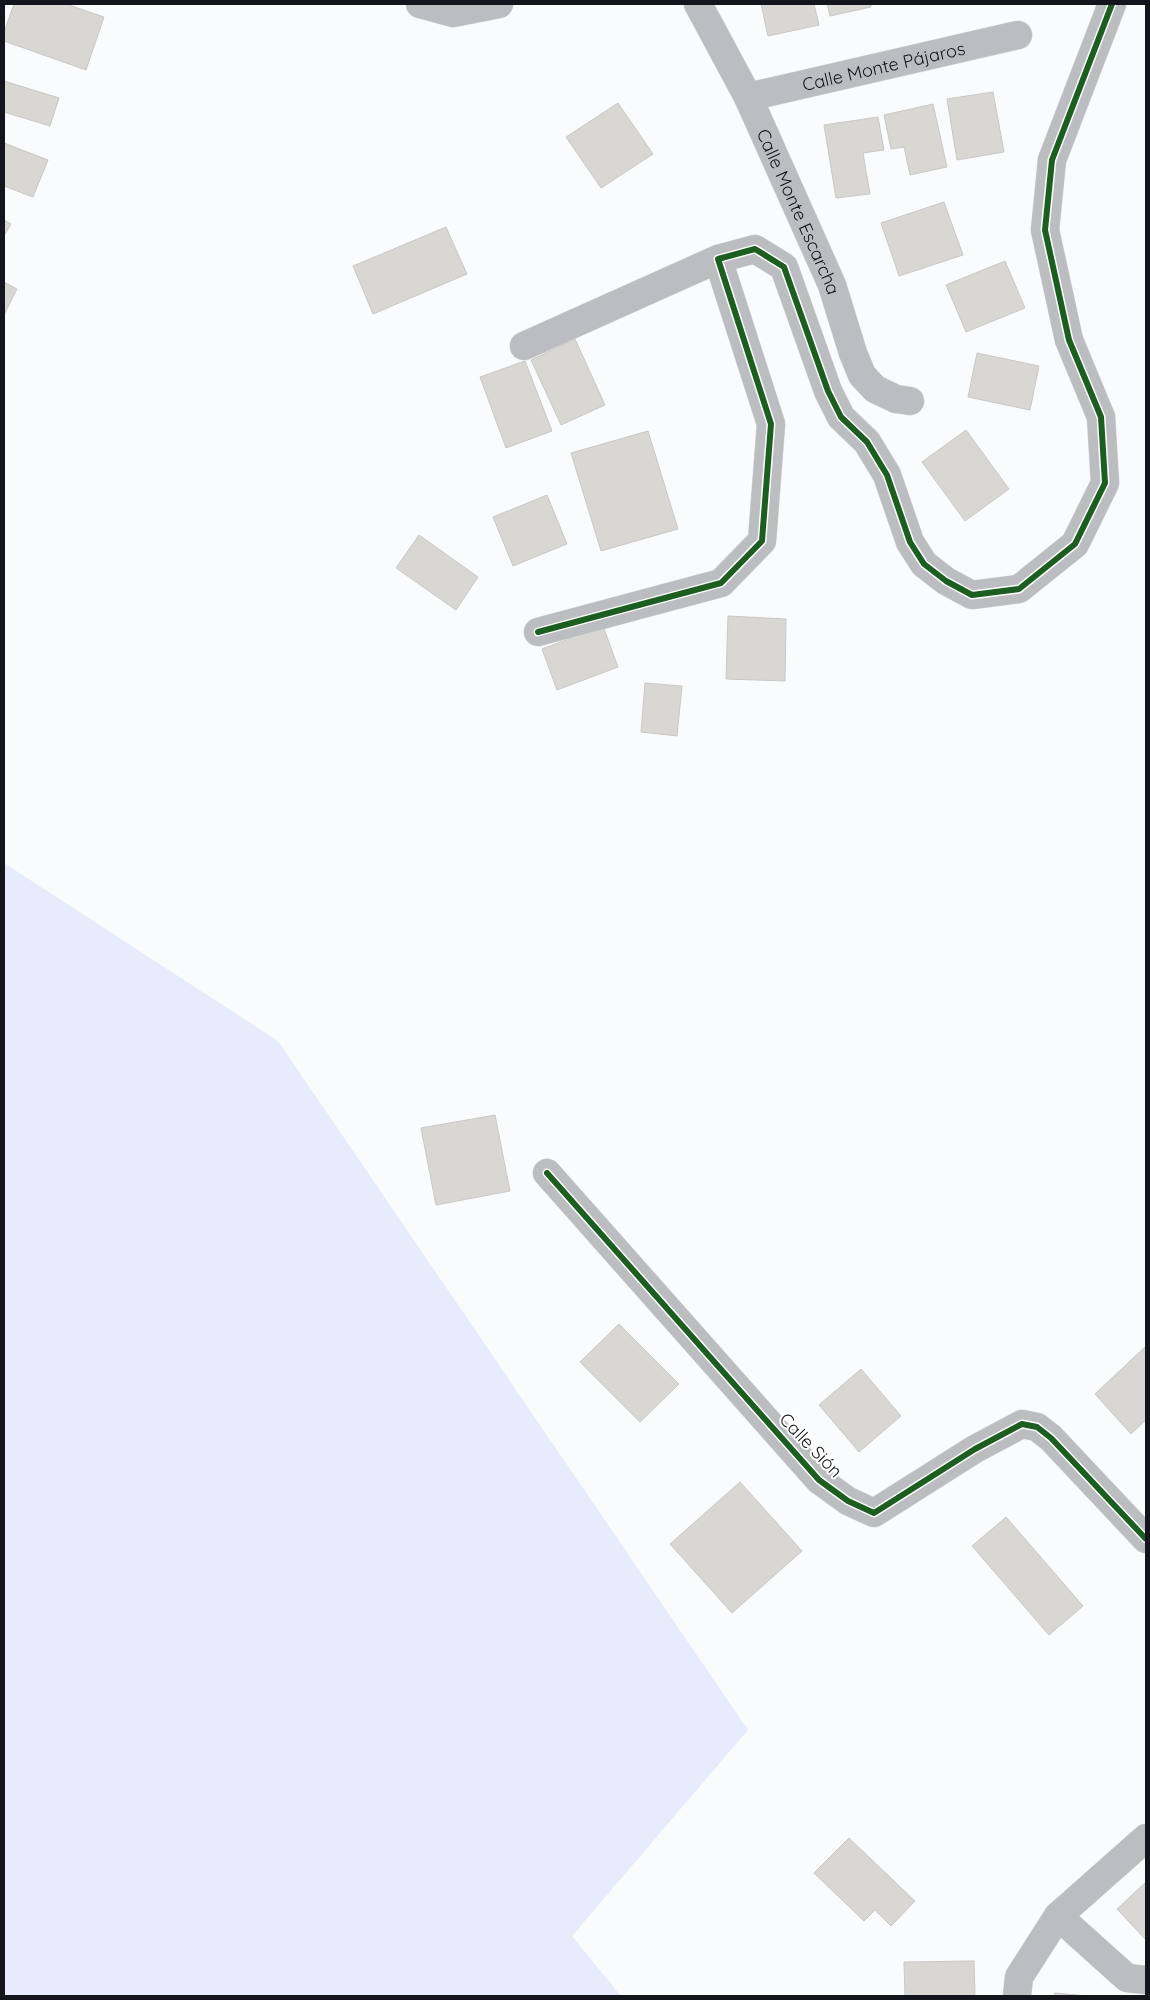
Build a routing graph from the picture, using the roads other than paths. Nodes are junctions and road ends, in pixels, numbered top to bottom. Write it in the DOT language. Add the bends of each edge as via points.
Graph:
graph roads {
  1 [pos="420,4"];
  2 [pos="499,4"];
  3 [pos="698,4"];
  4 [pos="1112,4"];
  5 [pos="1018,35"];
  6 [pos="748,97"];
  7 [pos="718,260"];
  8 [pos="524,346"];
  9 [pos="910,401"];
  10 [pos="538,632"];
  11 [pos="547,1173"];
  12 [pos="1146,1539"];
  13 [pos="1146,1838"];
  14 [pos="1058,1916"];
  15 [pos="1146,1980"];
  16 [pos="1017,1996"];
  1 -- 2 [label="street" via="453,13"];
  3 -- 6 [label="street, Calle Monte Escarcha"];
  4 -- 7 [label="street" via="1052,160 1045,230 1069,340 1101,417 1106,483 1075,544 1019,589 972,595 924,564 910,542 887,475 867,442 841,417 828,391 784,267 755,248"];
  5 -- 6 [label="street, Calle Monte Pájaros"];
  6 -- 9 [label="street, Calle Monte Escarcha" via="832,285 862,375 875,389 896,399"];
  7 -- 8 [label="street"];
  7 -- 10 [label="street" via="771,424 762,540 721,583"];
  11 -- 12 [label="street, Calle Sión" via="819,1480 848,1501 874,1513 975,1449 1022,1424 1038,1427 1051,1438"];
  13 -- 14 [label="street"];
  14 -- 15 [label="street" via="1127,1978"];
  14 -- 16 [label="street" via="1019,1978"];
}
